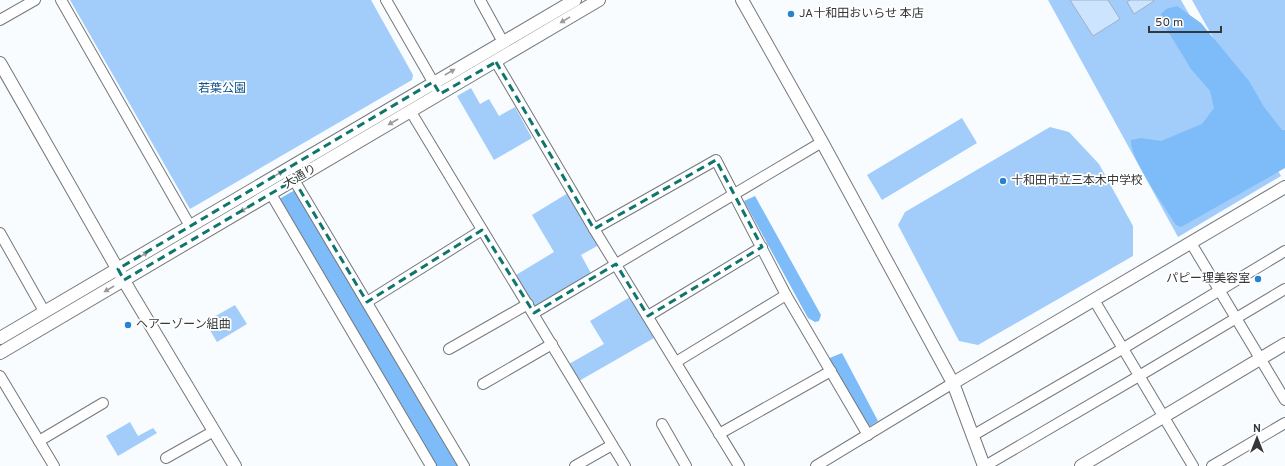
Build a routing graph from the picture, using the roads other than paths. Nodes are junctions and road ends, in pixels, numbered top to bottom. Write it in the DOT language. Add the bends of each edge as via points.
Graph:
graph roads {
  1 [pos="35,0"];
  2 [pos="61,0"];
  3 [pos="386,0"];
  4 [pos="480,0"];
  5 [pos="599,0"];
  6 [pos="742,0"];
  7 [pos="572,1"];
  8 [pos="0,20"];
  9 [pos="503,42"];
  10 [pos="496,62"];
  11 [pos="0,63"];
  12 [pos="433,82"];
  13 [pos="440,94"];
  14 [pos="411,112"];
  15 [pos="822,142"];
  16 [pos="294,180"];
  17 [pos="1285,187"];
  18 [pos="271,194"];
  19 [pos="734,194"];
  20 [pos="190,226"];
  21 [pos="594,229"];
  22 [pos="482,230"];
  23 [pos="0,233"];
  24 [pos="1191,243"];
  25 [pos="762,247"];
  26 [pos="1285,251"];
  27 [pos="616,264"];
  28 [pos="121,274"];
  29 [pos="1285,289"];
  30 [pos="1218,291"];
  31 [pos="786,295"];
  32 [pos="1094,300"];
  33 [pos="367,302"];
  34 [pos="528,304"];
  35 [pos="44,311"];
  36 [pos="534,313"];
  37 [pos="648,316"];
  38 [pos="1235,318"];
  39 [pos="0,338"];
  40 [pos="552,344"];
  41 [pos="1285,344"];
  42 [pos="449,349"];
  43 [pos="1122,349"];
  44 [pos="0,353"];
  45 [pos="1260,359"];
  46 [pos="676,362"];
  47 [pos="831,371"];
  48 [pos="0,376"];
  49 [pos="1139,376"];
  50 [pos="953,383"];
  51 [pos="483,384"];
  52 [pos="1285,400"];
  53 [pos="103,403"];
  54 [pos="1164,417"];
  55 [pos="1285,423"];
  56 [pos="662,424"];
  57 [pos="214,430"];
  58 [pos="719,434"];
  59 [pos="868,435"];
  60 [pos="972,436"];
  61 [pos="39,441"];
  62 [pos="612,445"];
  63 [pos="166,458"];
  64 [pos="830,462"];
  65 [pos="1190,465"];
  66 [pos="54,466"];
  67 [pos="235,466"];
  68 [pos="431,466"];
  69 [pos="464,466"];
  70 [pos="575,466"];
  71 [pos="625,466"];
  72 [pos="686,466"];
  73 [pos="739,466"];
  74 [pos="816,466"];
  75 [pos="985,466"];
  76 [pos="1081,466"];
  77 [pos="1212,466"];
  1 -- 8 [label="street"];
  2 -- 20 [label="street"];
  3 -- 12 [label="street"];
  4 -- 9 [label="street"];
  5 -- 10 [label="street, 大通り, one-way"];
  6 -- 15 [label="street"];
  7 -- 9 [label="street, 大通り"];
  12 -- 9 [label="street, 大通り, one-way"];
  10 -- 13 [label="street, 大通り"];
  10 -- 21 [label="street"];
  11 -- 28 [label="street"];
  12 -- 13 [label="street"];
  20 -- 12 [label="street, 大通り, one-way"];
  13 -- 14 [label="street, 大通り"];
  14 -- 16 [label="street, 大通り, one-way"];
  14 -- 22 [label="street"];
  15 -- 19 [label="street"];
  15 -- 50 [label="street"];
  16 -- 18 [label="street, 大通り"];
  16 -- 33 [label="street"];
  17 -- 24 [label="street"];
  18 -- 28 [label="street, 大通り, one-way"];
  18 -- 68 [label="street"];
  19 -- 21 [label="street" via="716,160"];
  19 -- 25 [label="street"];
  19 -- 27 [label="street"];
  28 -- 20 [label="street, 大通り, one-way"];
  21 -- 27 [label="street"];
  22 -- 33 [label="street"];
  22 -- 34 [label="street"];
  23 -- 35 [label="street"];
  24 -- 30 [label="street"];
  24 -- 32 [label="street"];
  25 -- 31 [label="street"];
  25 -- 37 [label="street"];
  26 -- 30 [label="street"];
  27 -- 36 [label="street"];
  27 -- 37 [label="street"];
  28 -- 35 [label="street, 大通り"];
  28 -- 44 [label="street, 大通り, one-way"];
  28 -- 57 [label="street"];
  29 -- 38 [label="street"];
  30 -- 38 [label="street"];
  30 -- 43 [label="street"];
  31 -- 46 [label="street"];
  31 -- 47 [label="street"];
  32 -- 43 [label="street"];
  32 -- 50 [label="street"];
  33 -- 69 [label="street"];
  34 -- 36 [label="street"];
  34 -- 42 [label="street"];
  35 -- 39 [label="street, 大通り"];
  36 -- 40 [label="street"];
  37 -- 46 [label="street"];
  38 -- 45 [label="street"];
  38 -- 49 [label="street"];
  40 -- 51 [label="street"];
  40 -- 62 [label="street"];
  41 -- 45 [label="street"];
  43 -- 49 [label="street"];
  43 -- 60 [label="street"];
  45 -- 52 [label="street"];
  45 -- 54 [label="street"];
  46 -- 58 [label="street"];
  47 -- 58 [label="street"];
  47 -- 59 [label="street"];
  48 -- 61 [label="street"];
  49 -- 54 [label="street"];
  49 -- 75 [label="street"];
  50 -- 59 [label="street"];
  50 -- 60 [label="street"];
  53 -- 61 [label="street"];
  54 -- 65 [label="street"];
  54 -- 76 [label="street"];
  55 -- 77 [label="street"];
  56 -- 72 [label="street"];
  57 -- 63 [label="street"];
  57 -- 67 [label="street"];
  58 -- 73 [label="street"];
  59 -- 64 [label="street"];
  60 -- 75 [label="street"];
  61 -- 66 [label="street"];
  62 -- 70 [label="street"];
  62 -- 71 [label="street"];
  64 -- 74 [label="street"];
}
